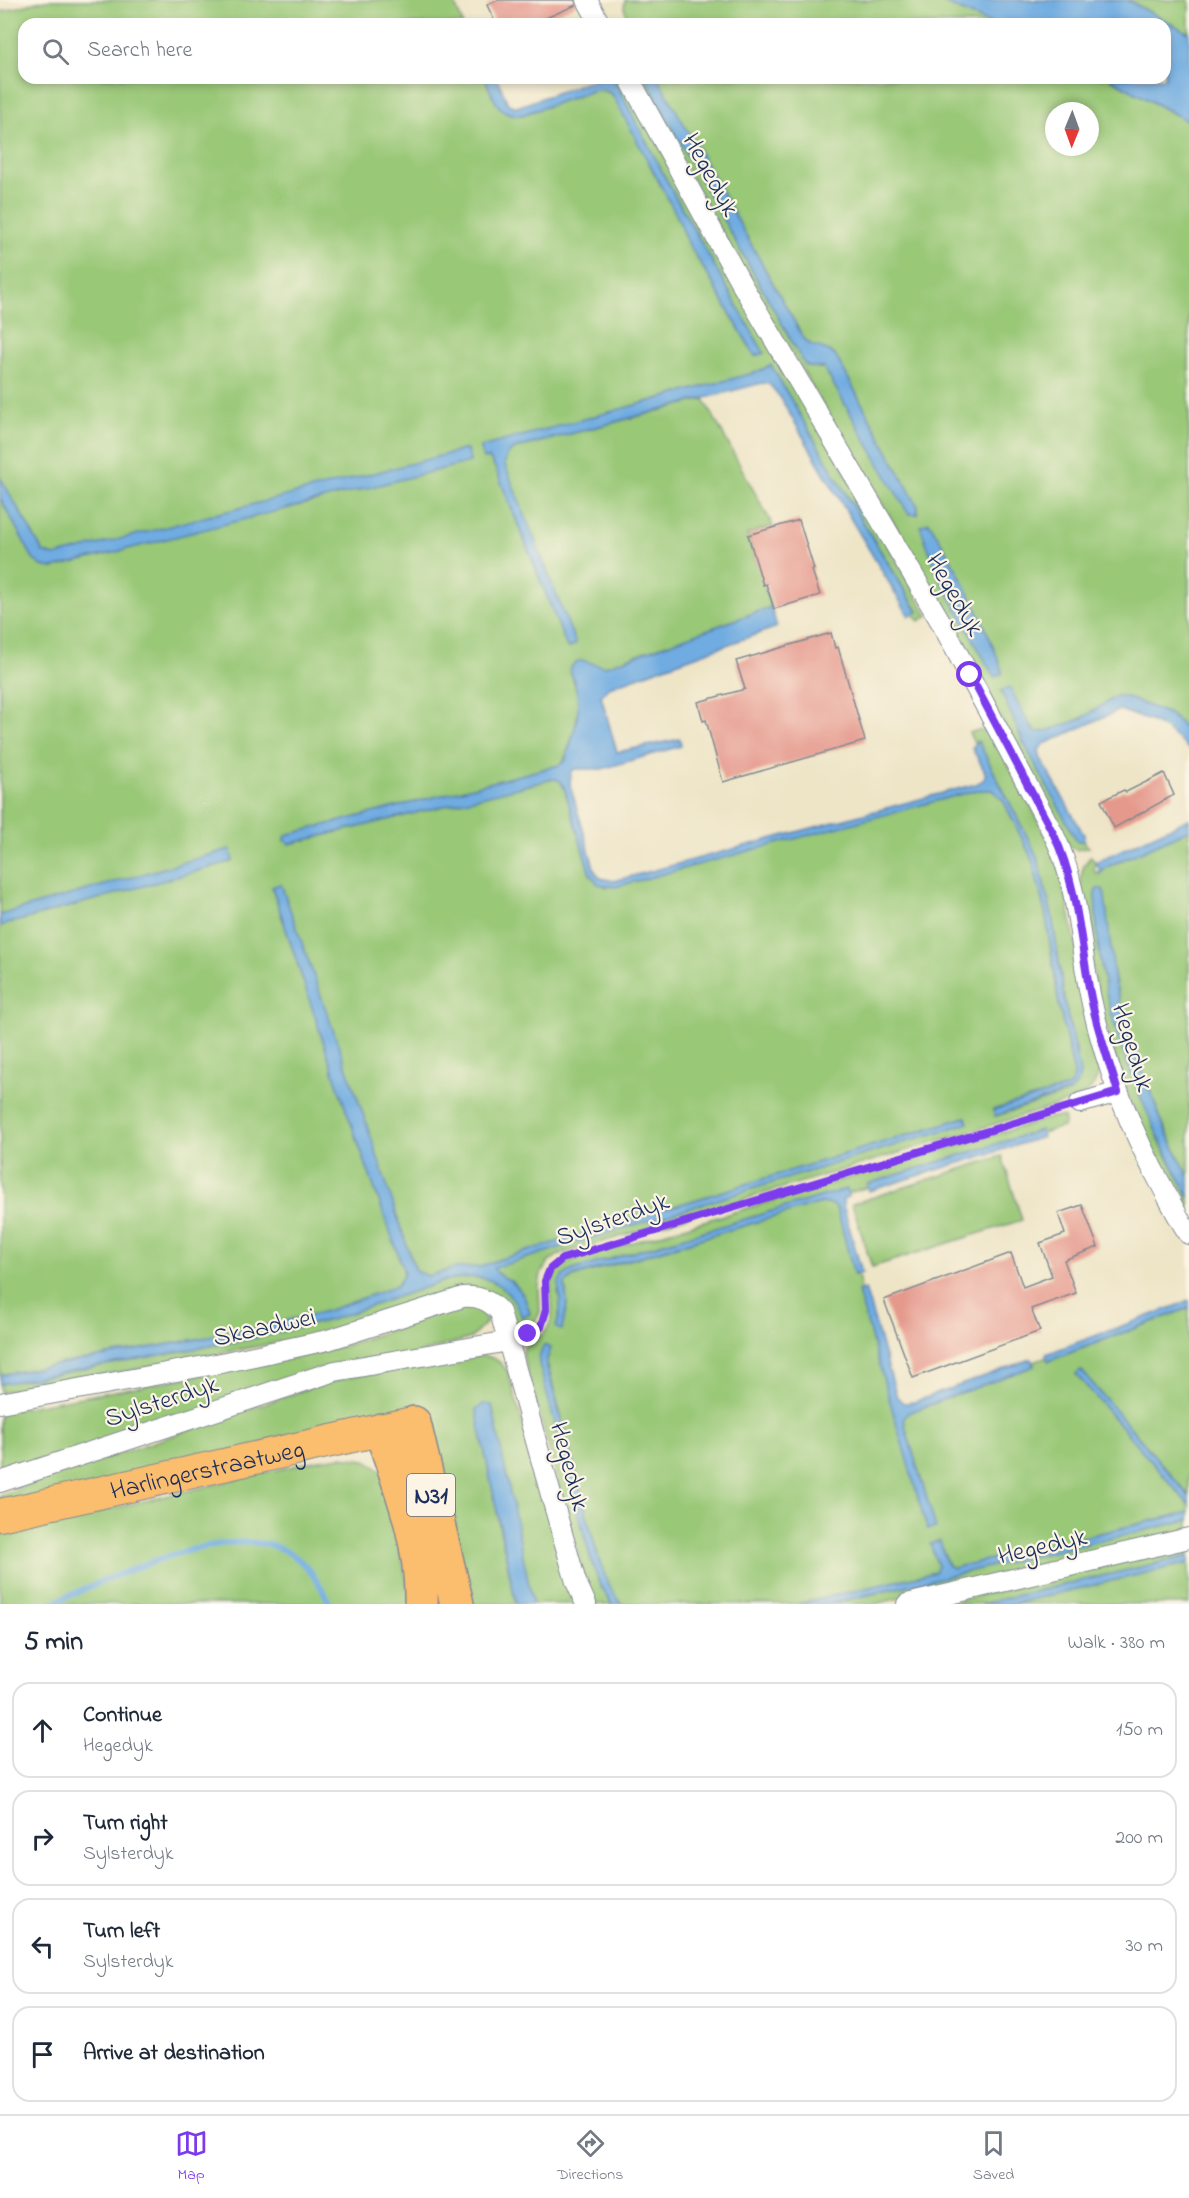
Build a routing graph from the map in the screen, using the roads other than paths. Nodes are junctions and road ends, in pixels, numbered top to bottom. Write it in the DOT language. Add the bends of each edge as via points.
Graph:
graph roads {
  1 [pos="587,0"];
  2 [pos="597,18"];
  3 [pos="632,84"];
  4 [pos="1118,1092"];
  5 [pos="1080,1103"];
  6 [pos="1189,1234"];
  7 [pos="509,1341"];
  8 [pos="0,1403"];
  9 [pos="414,1423"];
  10 [pos="381,1430"];
  11 [pos="0,1482"];
  12 [pos="0,1515"];
  13 [pos="1189,1538"];
  14 [pos="421,1604"];
  15 [pos="457,1604"];
  16 [pos="586,1604"];
  17 [pos="908,1604"];
  1 -- 2 [label="street"];
  3 -- 4 [label="street, Hegedyk" via="742,285 942,624 1054,835 1072,888 1091,1000"];
  4 -- 5 [label="street"];
  4 -- 6 [label="street, Hegedyk" via="1152,1170"];
  7 -- 8 [label="street, Skaadwei" via="494,1305 475,1296 462,1297 328,1340"];
  7 -- 11 [label="street, Sylsterdyk" via="335,1371"];
  7 -- 16 [label="street, Hegedyk" via="566,1548"];
  9 -- 10 [label="main road, Harlingerstraatweg"];
  9 -- 15 [label="highway, N31"];
  10 -- 12 [label="main road, Harlingerstraatweg"];
  10 -- 14 [label="highway, N31" via="413,1523"];
  13 -- 17 [label="street, Hegedyk"];
}
